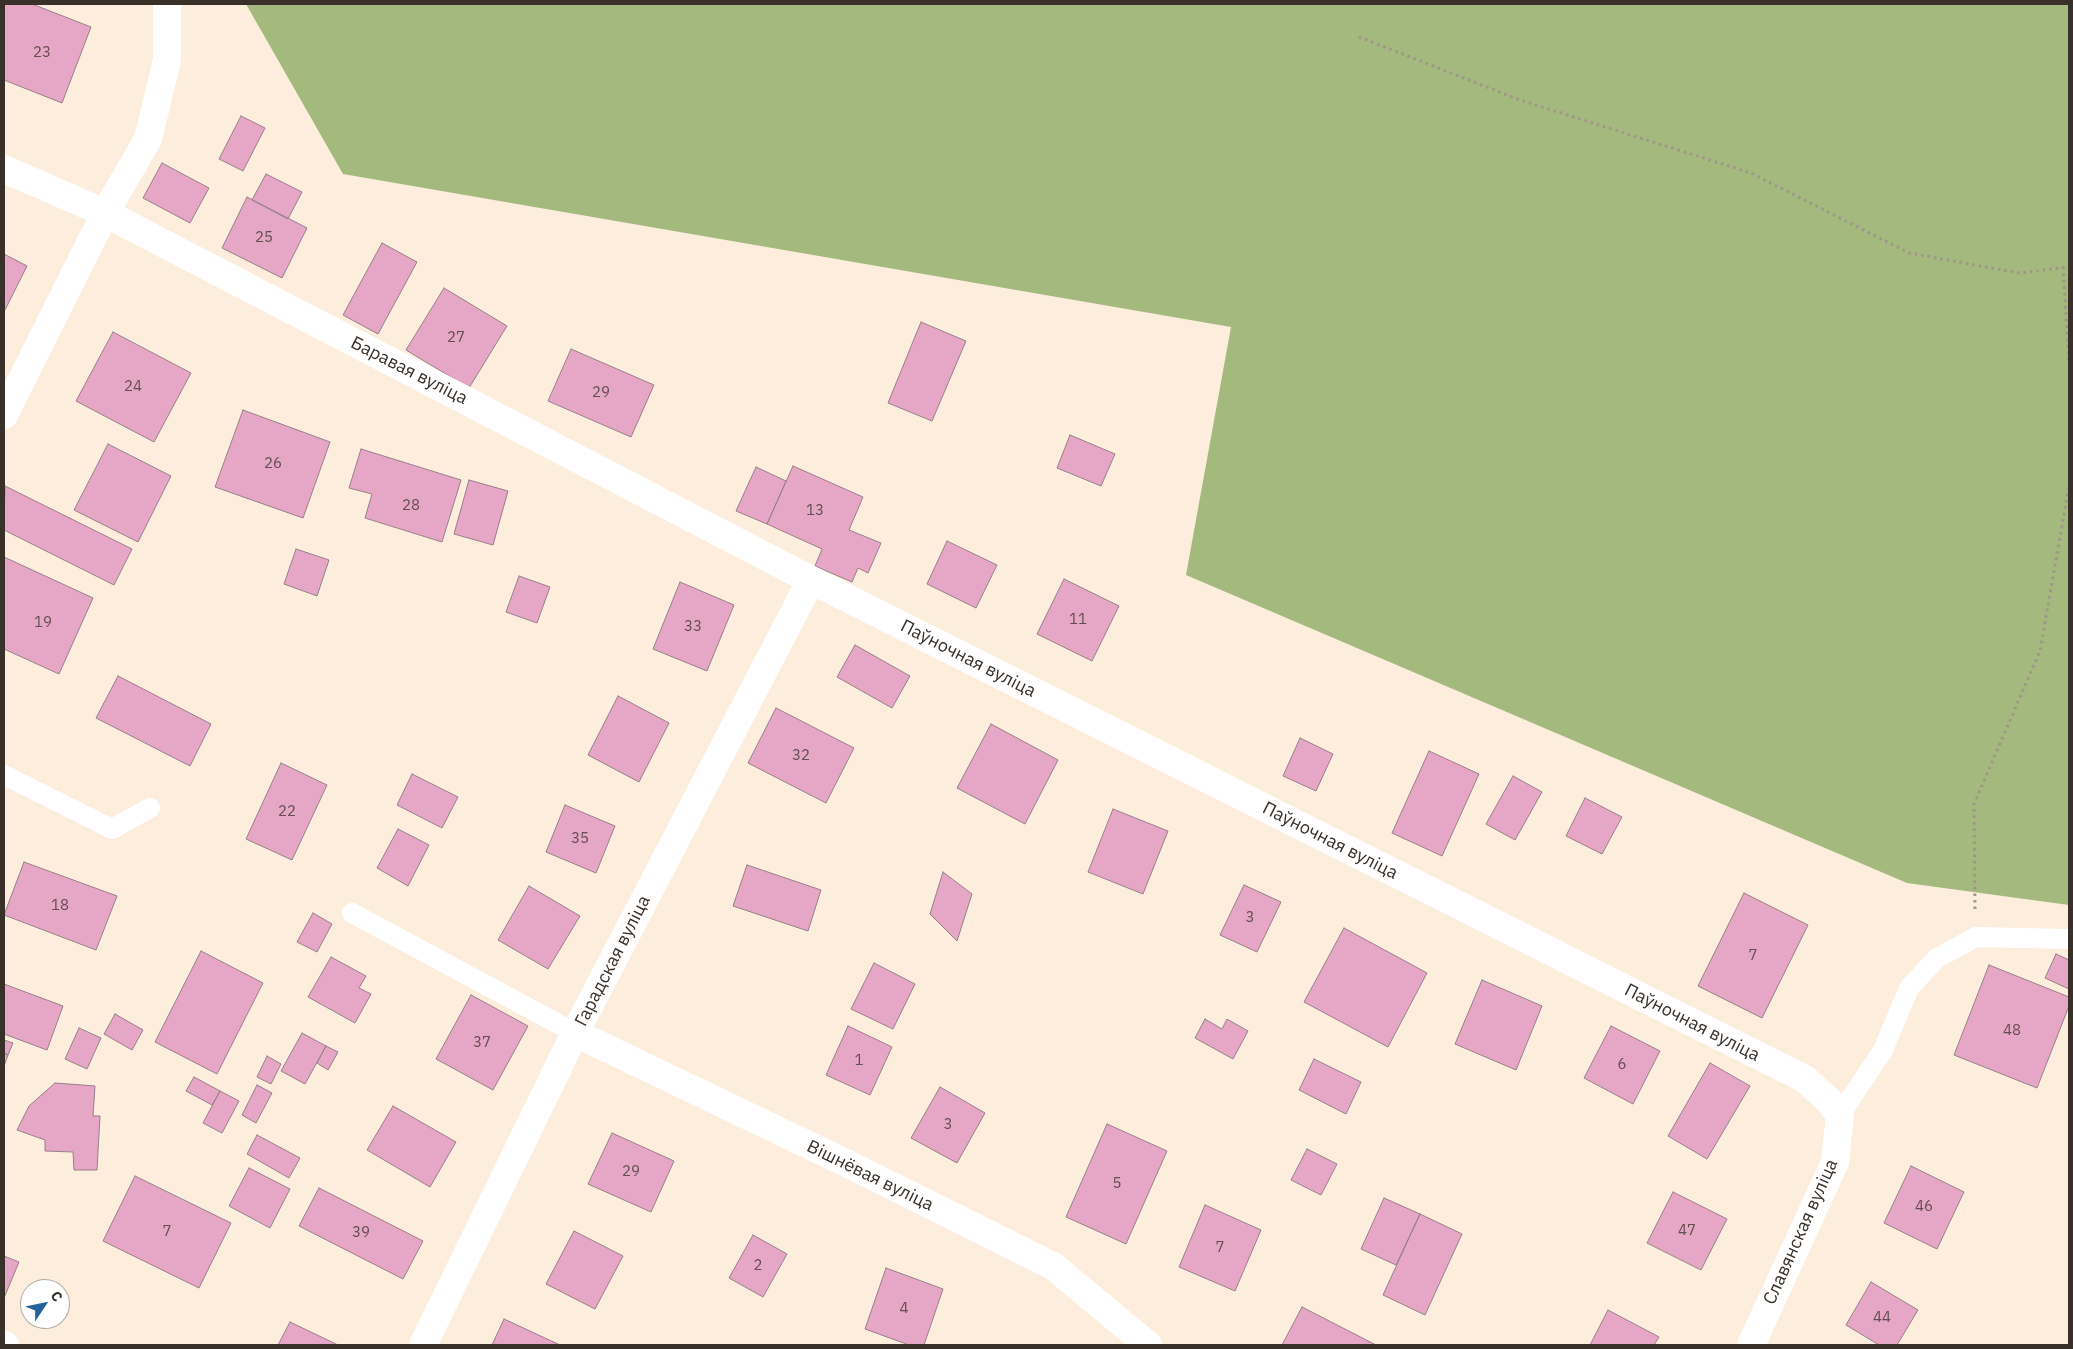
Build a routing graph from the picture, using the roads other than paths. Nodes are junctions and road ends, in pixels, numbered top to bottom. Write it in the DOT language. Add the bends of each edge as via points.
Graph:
graph roads {
  1 [pos="167,4"];
  2 [pos="4,168"];
  3 [pos="105,214"];
  4 [pos="4,415"];
  5 [pos="811,580"];
  6 [pos="4,775"];
  7 [pos="150,808"];
  8 [pos="352,913"];
  9 [pos="2069,939"];
  10 [pos="575,1033"];
  11 [pos="1840,1115"];
  12 [pos="423,1345"];
  13 [pos="1148,1345"];
  14 [pos="1751,1345"];
  1 -- 3 [label="street" via="167,60 148,138"];
  2 -- 3 [label="street, Баравая вуліца"];
  3 -- 4 [label="street"];
  3 -- 5 [label="street, Баравая вуліца"];
  5 -- 10 [label="street, Гарадская вуліца"];
  5 -- 11 [label="street, Паўночная вуліца" via="1804,1079"];
  6 -- 7 [label="lane" via="112,829"];
  8 -- 10 [label="lane"];
  9 -- 11 [label="lane" via="1976,937 1937,958 1909,988 1883,1050"];
  10 -- 12 [label="street, Гарадская вуліца"];
  10 -- 13 [label="street, Вішнёвая вуліца" via="1053,1266"];
  11 -- 14 [label="street, Славянская вуліца" via="1835,1162"];
}
